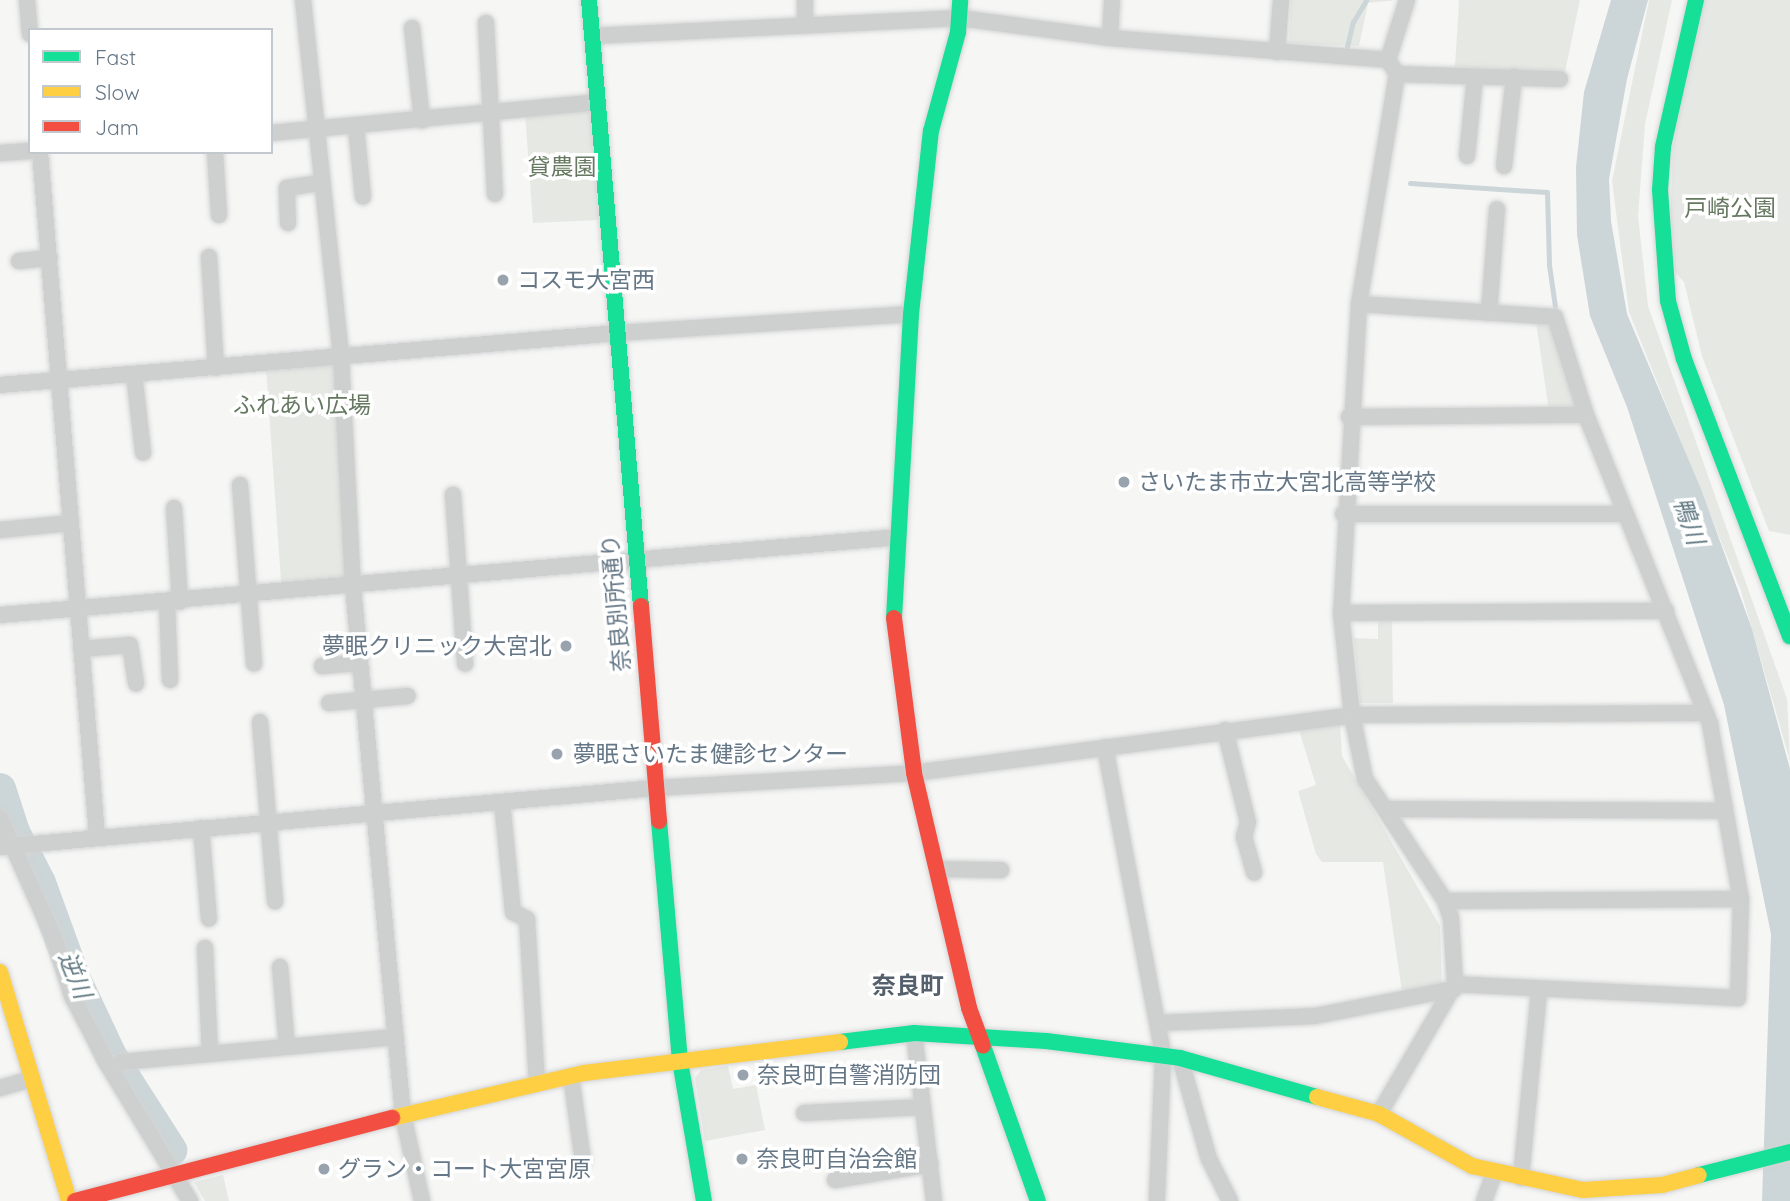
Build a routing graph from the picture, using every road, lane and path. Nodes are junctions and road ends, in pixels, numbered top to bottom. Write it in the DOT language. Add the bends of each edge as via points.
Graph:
graph roads {
  1 [pos="27,0"];
  2 [pos="303,0"];
  3 [pos="589,0"];
  4 [pos="805,0"];
  5 [pos="960,0"];
  6 [pos="1112,0"];
  7 [pos="1281,0"];
  8 [pos="1407,0"];
  9 [pos="1696,0"];
  10 [pos="960,18"];
  11 [pos="486,23"];
  12 [pos="805,25"];
  13 [pos="29,28"];
  14 [pos="412,28"];
  15 [pos="592,36"];
  16 [pos="1110,38"];
  17 [pos="1277,51"];
  18 [pos="1392,67"];
  19 [pos="1475,76"];
  20 [pos="1514,77"];
  21 [pos="1560,79"];
  22 [pos="597,102"];
  23 [pos="490,114"];
  24 [pos="422,120"];
  25 [pos="356,126"];
  26 [pos="314,130"];
  27 [pos="273,133"];
  28 [pos="28,151"];
  29 [pos="0,153"];
  30 [pos="40,154"];
  31 [pos="215,154"];
  32 [pos="1467,156"];
  33 [pos="1504,166"];
  34 [pos="320,183"];
  35 [pos="495,194"];
  36 [pos="363,197"];
  37 [pos="1497,209"];
  38 [pos="219,215"];
  39 [pos="288,223"];
  40 [pos="209,257"];
  41 [pos="50,258"];
  42 [pos="19,261"];
  43 [pos="1359,304"];
  44 [pos="1489,313"];
  45 [pos="911,314"];
  46 [pos="618,333"];
  47 [pos="341,358"];
  48 [pos="216,368"];
  49 [pos="134,374"];
  50 [pos="61,380"];
  51 [pos="0,385"];
  52 [pos="1586,415"];
  53 [pos="1349,417"];
  54 [pos="143,452"];
  55 [pos="240,485"];
  56 [pos="453,495"];
  57 [pos="174,508"];
  58 [pos="1343,514"];
  59 [pos="1624,514"];
  60 [pos="71,523"];
  61 [pos="0,530"];
  62 [pos="898,537"];
  63 [pos="635,561"];
  64 [pos="459,578"];
  65 [pos="353,587"];
  66 [pos="248,596"];
  67 [pos="174,602"];
  68 [pos="78,605"];
  69 [pos="1667,611"];
  70 [pos="1341,613"];
  71 [pos="0,615"];
  72 [pos="1790,636"];
  73 [pos="81,649"];
  74 [pos="254,663"];
  75 [pos="360,663"];
  76 [pos="465,664"];
  77 [pos="322,666"];
  78 [pos="170,680"];
  79 [pos="136,684"];
  80 [pos="408,696"];
  81 [pos="363,700"];
  82 [pos="329,702"];
  83 [pos="1706,713"];
  84 [pos="1352,715"];
  85 [pos="260,722"];
  86 [pos="1225,730"];
  87 [pos="1105,747"];
  88 [pos="914,773"];
  89 [pos="655,788"];
  90 [pos="502,802"];
  91 [pos="1387,809"];
  92 [pos="1725,811"];
  93 [pos="373,814"];
  94 [pos="0,818"];
  95 [pos="267,824"];
  96 [pos="201,828"];
  97 [pos="97,835"];
  98 [pos="12,844"];
  99 [pos="937,869"];
  100 [pos="1001,870"];
  101 [pos="1254,873"];
  102 [pos="1741,899"];
  103 [pos="275,901"];
  104 [pos="1444,901"];
  105 [pos="209,919"];
  106 [pos="205,948"];
  107 [pos="280,967"];
  108 [pos="0,972"];
  109 [pos="1455,986"];
  110 [pos="1539,990"];
  111 [pos="1159,1023"];
  112 [pos="914,1033"];
  113 [pos="977,1035"];
  114 [pos="396,1037"];
  115 [pos="287,1046"];
  116 [pos="210,1053"];
  117 [pos="1163,1055"];
  118 [pos="1180,1058"];
  119 [pos="680,1061"];
  120 [pos="121,1062"];
  121 [pos="571,1076"];
  122 [pos="32,1079"];
  123 [pos="537,1083"];
  124 [pos="0,1088"];
  125 [pos="923,1107"];
  126 [pos="804,1112"];
  127 [pos="1378,1114"];
  128 [pos="403,1115"];
  129 [pos="1790,1152"];
  130 [pos="583,1160"];
  131 [pos="930,1164"];
  132 [pos="1494,1173"];
  133 [pos="175,1176"];
  134 [pos="1521,1178"];
  135 [pos="835,1180"];
  136 [pos="1661,1193"];
  137 [pos="69,1201"];
  138 [pos="75,1201"];
  139 [pos="190,1201"];
  140 [pos="422,1201"];
  141 [pos="704,1201"];
  142 [pos="934,1201"];
  143 [pos="1038,1201"];
  144 [pos="1157,1201"];
  145 [pos="1230,1201"];
  146 [pos="1484,1201"];
  1 -- 13 [label="street"];
  2 -- 26 [label="street"];
  3 -- 15 [label="street, 奈良別所通り"];
  4 -- 12 [label="street"];
  5 -- 10 [label="street"];
  6 -- 16 [label="street"];
  7 -- 17 [label="street"];
  8 -- 18 [label="street"];
  9 -- 72 [label="street" via="1663,147 1661,202 1668,301 1684,359"];
  10 -- 12 [label="street"];
  10 -- 16 [label="street"];
  10 -- 45 [label="street" via="931,131"];
  11 -- 23 [label="street"];
  12 -- 15 [label="street"];
  14 -- 24 [label="street"];
  15 -- 22 [label="street, 奈良別所通り"];
  16 -- 17 [label="street"];
  17 -- 18 [label="street"];
  18 -- 19 [label="street"];
  18 -- 43 [label="street"];
  19 -- 20 [label="street"];
  19 -- 32 [label="street"];
  20 -- 21 [label="street"];
  20 -- 33 [label="street"];
  22 -- 23 [label="street"];
  22 -- 46 [label="street, 奈良別所通り"];
  23 -- 24 [label="street"];
  23 -- 35 [label="street"];
  24 -- 25 [label="street"];
  25 -- 26 [label="street"];
  25 -- 36 [label="street"];
  26 -- 27 [label="street"];
  26 -- 34 [label="street"];
  28 -- 29 [label="street"];
  30 -- 41 [label="street"];
  31 -- 38 [label="street"];
  34 -- 39 [label="street" via="287,188"];
  34 -- 47 [label="street"];
  37 -- 44 [label="street"];
  40 -- 48 [label="street"];
  41 -- 42 [label="street"];
  41 -- 50 [label="street"];
  43 -- 44 [label="street"];
  43 -- 53 [label="street"];
  44 -- 52 [label="street" via="1555,317"];
  45 -- 46 [label="street"];
  45 -- 62 [label="street"];
  46 -- 47 [label="street"];
  46 -- 63 [label="street, 奈良別所通り"];
  47 -- 48 [label="street"];
  47 -- 65 [label="street"];
  48 -- 49 [label="street"];
  49 -- 50 [label="street"];
  49 -- 54 [label="street"];
  50 -- 51 [label="street"];
  50 -- 60 [label="street"];
  52 -- 53 [label="street"];
  52 -- 59 [label="street"];
  53 -- 58 [label="street"];
  55 -- 66 [label="street"];
  56 -- 64 [label="street"];
  57 -- 67 [label="street"];
  58 -- 59 [label="street"];
  58 -- 70 [label="street"];
  59 -- 69 [label="street"];
  60 -- 61 [label="street"];
  60 -- 68 [label="street"];
  62 -- 63 [label="street"];
  62 -- 88 [label="street" via="894,627"];
  63 -- 64 [label="street"];
  63 -- 89 [label="street, 奈良別所通り"];
  64 -- 65 [label="street"];
  64 -- 76 [label="street"];
  65 -- 66 [label="street"];
  65 -- 75 [label="street"];
  66 -- 67 [label="street"];
  66 -- 74 [label="street"];
  67 -- 68 [label="street"];
  67 -- 78 [label="street"];
  68 -- 71 [label="street"];
  68 -- 73 [label="street"];
  69 -- 70 [label="street"];
  69 -- 83 [label="street"];
  70 -- 84 [label="street"];
  73 -- 79 [label="street" via="130,645"];
  73 -- 97 [label="street"];
  75 -- 77 [label="street"];
  75 -- 81 [label="street"];
  80 -- 81 [label="street"];
  81 -- 82 [label="street"];
  81 -- 93 [label="street"];
  83 -- 84 [label="street"];
  83 -- 92 [label="street"];
  84 -- 86 [label="street"];
  84 -- 91 [label="street" via="1365,779"];
  85 -- 95 [label="street"];
  86 -- 87 [label="street"];
  86 -- 101 [label="street" via="1248,822 1244,836"];
  87 -- 88 [label="street"];
  87 -- 111 [label="street"];
  88 -- 89 [label="street"];
  88 -- 99 [label="street"];
  89 -- 90 [label="street"];
  89 -- 119 [label="street, 奈良別所通り"];
  90 -- 93 [label="street"];
  90 -- 123 [label="street" via="513,912 527,919"];
  91 -- 92 [label="street"];
  91 -- 104 [label="street"];
  92 -- 102 [label="street"];
  93 -- 95 [label="street"];
  93 -- 114 [label="street"];
  94 -- 98 [label="street"];
  95 -- 96 [label="street"];
  95 -- 103 [label="street"];
  96 -- 97 [label="street"];
  96 -- 105 [label="street"];
  97 -- 98 [label="street"];
  98 -- 133 [label="street" via="50,929 72,996 107,1065"];
  99 -- 100 [label="street"];
  99 -- 113 [label="street"];
  102 -- 104 [label="street"];
  102 -- 110 [label="street" via="1738,999"];
  104 -- 109 [label="street" via="1451,918"];
  106 -- 116 [label="street"];
  107 -- 115 [label="street"];
  108 -- 122 [label="street"];
  109 -- 110 [label="street"];
  109 -- 111 [label="street" via="1315,1016"];
  109 -- 127 [label="street"];
  110 -- 134 [label="street"];
  111 -- 117 [label="street"];
  112 -- 113 [label="street"];
  112 -- 119 [label="street"];
  112 -- 125 [label="street"];
  113 -- 117 [label="street"];
  113 -- 143 [label="street"];
  114 -- 115 [label="street"];
  114 -- 128 [label="street"];
  115 -- 116 [label="street"];
  116 -- 120 [label="street"];
  117 -- 118 [label="street"];
  117 -- 144 [label="street"];
  118 -- 127 [label="street"];
  118 -- 145 [label="street" via="1209,1159"];
  119 -- 121 [label="street"];
  119 -- 141 [label="street, 奈良別所通り"];
  121 -- 123 [label="street"];
  121 -- 130 [label="street"];
  122 -- 124 [label="street"];
  122 -- 137 [label="street"];
  123 -- 128 [label="street"];
  125 -- 126 [label="street"];
  125 -- 131 [label="street"];
  127 -- 132 [label="street" via="1472,1166"];
  128 -- 133 [label="street"];
  128 -- 140 [label="street"];
  129 -- 136 [label="street" via="1746,1162"];
  131 -- 135 [label="street"];
  131 -- 142 [label="street"];
  132 -- 134 [label="street"];
  132 -- 146 [label="street"];
  133 -- 138 [label="street"];
  133 -- 139 [label="street"];
  134 -- 136 [label="street" via="1583,1190"];
}
